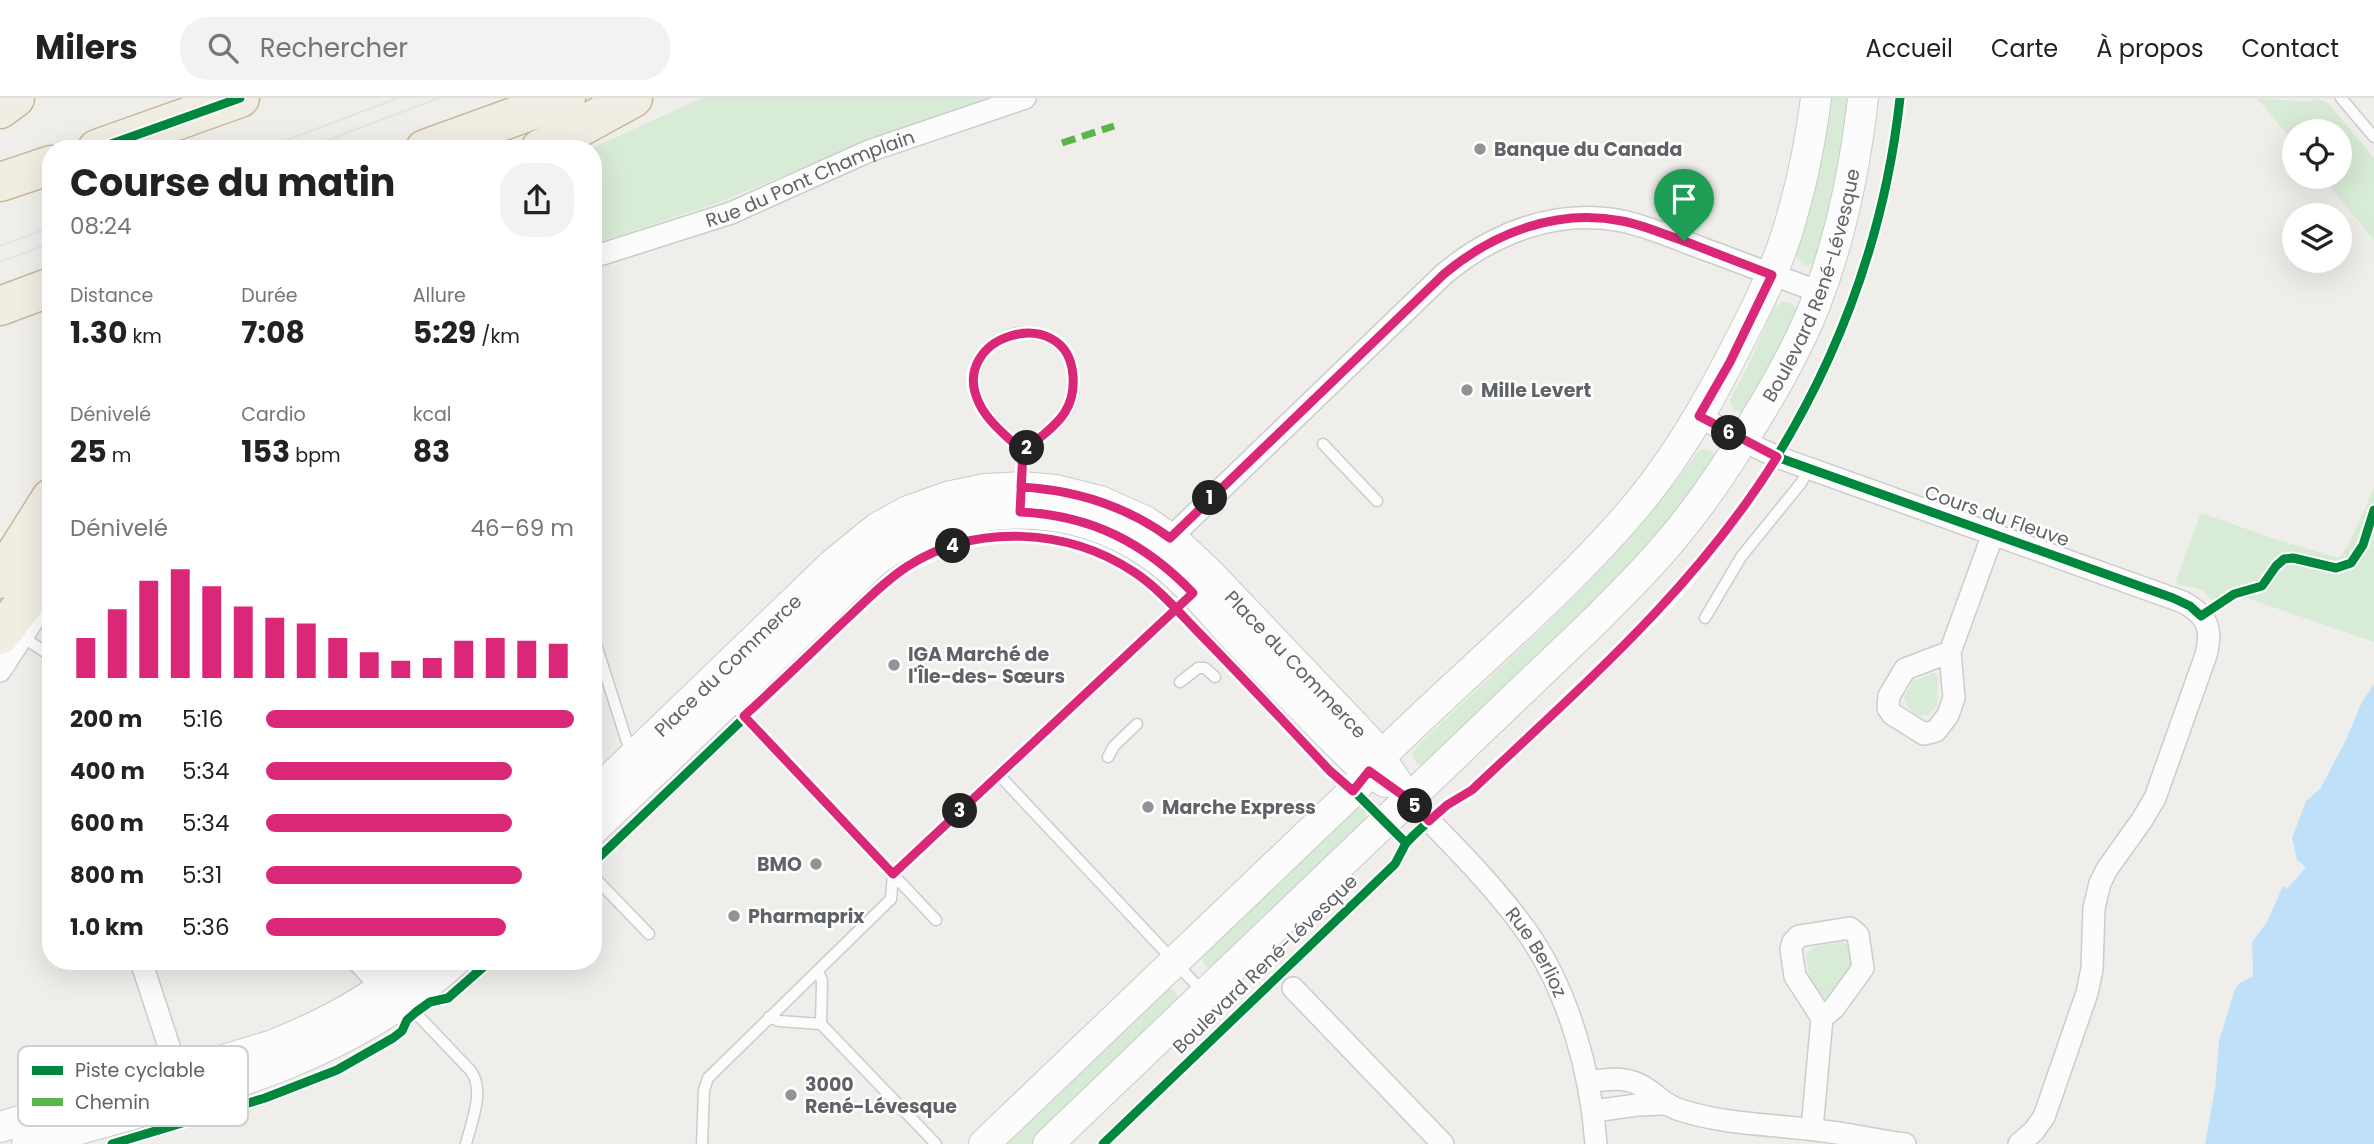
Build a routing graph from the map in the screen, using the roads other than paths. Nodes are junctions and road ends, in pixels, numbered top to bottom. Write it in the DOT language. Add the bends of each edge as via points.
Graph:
graph roads {
  1 [pos="15,98"];
  2 [pos="240,98"];
  3 [pos="566,98"];
  4 [pos="633,98"];
  5 [pos="1025,98"];
  6 [pos="1816,98"];
  7 [pos="1863,98"];
  8 [pos="2341,98"];
  9 [pos="0,109"];
  10 [pos="2374,137"];
  11 [pos="122,140"];
  12 [pos="450,140"];
  13 [pos="556,140"];
  14 [pos="42,168"];
  15 [pos="0,182"];
  16 [pos="602,254"];
  17 [pos="1772,275"];
  18 [pos="42,291"];
  19 [pos="1819,292"];
  20 [pos="0,306"];
  21 [pos="1699,416"];
  22 [pos="1743,441"];
  23 [pos="1323,444"];
  24 [pos="1023,452"];
  25 [pos="1809,469"];
  26 [pos="1021,500"];
  27 [pos="1377,501"];
  28 [pos="42,512"];
  29 [pos="1993,534"];
  30 [pos="1162,547"];
  31 [pos="42,576"];
  32 [pos="0,579"];
  33 [pos="1193,593"];
  34 [pos="42,603"];
  35 [pos="1704,618"];
  36 [pos="12,636"];
  37 [pos="42,651"];
  38 [pos="1950,652"];
  39 [pos="602,663"];
  40 [pos="0,671"];
  41 [pos="1215,677"];
  42 [pos="1180,681"];
  43 [pos="720,691"];
  44 [pos="1137,724"];
  45 [pos="636,754"];
  46 [pos="1108,757"];
  47 [pos="1375,764"];
  48 [pos="999,775"];
  49 [pos="602,786"];
  50 [pos="1408,799"];
  51 [pos="602,820"];
  52 [pos="893,874"];
  53 [pos="602,885"];
  54 [pos="936,920"];
  55 [pos="649,934"];
  56 [pos="1175,961"];
  57 [pos="144,970"];
  58 [pos="366,970"];
  59 [pos="411,970"];
  60 [pos="439,970"];
  61 [pos="818,971"];
  62 [pos="1293,988"];
  63 [pos="1205,994"];
  64 [pos="395,995"];
  65 [pos="769,1017"];
  66 [pos="1822,1018"];
  67 [pos="821,1024"];
  68 [pos="169,1046"];
  69 [pos="248,1078"];
  70 [pos="1588,1082"];
  71 [pos="1664,1104"];
  72 [pos="1594,1111"];
  73 [pos="44,1126"];
  74 [pos="1812,1129"];
  75 [pos="17,1134"];
  76 [pos="466,1144"];
  77 [pos="702,1144"];
  78 [pos="936,1144"];
  79 [pos="984,1144"];
  80 [pos="1048,1144"];
  81 [pos="1443,1144"];
  82 [pos="1596,1144"];
  83 [pos="1905,1144"];
  84 [pos="2019,1144"];
  1 -- 9 [label="highway"];
  2 -- 11 [label="highway"];
  3 -- 12 [label="highway"];
  4 -- 13 [label="highway"];
  5 -- 16 [label="street, Rue du Pont Champlain" via="869,151 731,213"];
  6 -- 17 [label="street, Boulevard René-Lévesque" via="1796,203"];
  7 -- 19 [label="street, Boulevard René-Lévesque" via="1850,190"];
  8 -- 10 [label="lane"];
  14 -- 15 [label="highway"];
  17 -- 19 [label="street"];
  17 -- 21 [label="street, Boulevard René-Lévesque"];
  17 -- 30 [label="street" via="1614,220 1571,218 1505,234 1444,274"];
  18 -- 20 [label="highway"];
  19 -- 22 [label="street, Boulevard René-Lévesque" via="1786,367"];
  21 -- 22 [label="street, Cours du Fleuve"];
  21 -- 47 [label="street, Boulevard René-Lévesque" via="1639,502 1602,544"];
  22 -- 25 [label="street, Cours du Fleuve"];
  22 -- 50 [label="street, Boulevard René-Lévesque" via="1704,499 1654,560"];
  23 -- 27 [label="lane"];
  24 -- 24 [label="lane" via="1064,415 1073,383 1062,346 1048,337 1017,333 990,346 975,369 974,382 980,407"];
  24 -- 26 [label="lane"];
  25 -- 29 [label="street, Cours du Fleuve"];
  25 -- 35 [label="lane" via="1741,557"];
  26 -- 30 [label="street, Place du Commerce" via="1051,515"];
  26 -- 43 [label="street, Place du Commerce" via="905,541"];
  28 -- 32 [label="highway"];
  29 -- 38 [label="street"];
  29 -- 84 [label="street, Cours du Fleuve" via="2183,602 2202,616 2210,632 2204,663 2161,785 2098,888 2087,993 2044,1117"];
  30 -- 33 [label="street, Place du Commerce"];
  30 -- 47 [label="street, Place du Commerce" via="1192,556 1369,741"];
  31 -- 36 [label="highway" via="25,602"];
  33 -- 47 [label="street, Place du Commerce" via="1354,760"];
  33 -- 48 [label="lane"];
  34 -- 36 [label="street"];
  36 -- 37 [label="lane"];
  36 -- 40 [label="street"];
  39 -- 45 [label="lane" via="628,745"];
  41 -- 42 [label="lane" via="1198,668"];
  43 -- 45 [label="street, Place du Commerce"];
  43 -- 51 [label="street, Place du Commerce"];
  43 -- 52 [label="lane"];
  44 -- 46 [label="lane"];
  45 -- 49 [label="street, Place du Commerce"];
  47 -- 50 [label="street, Place du Commerce"];
  47 -- 56 [label="street, Boulevard René-Lévesque" via="1353,791"];
  48 -- 52 [label="lane"];
  48 -- 56 [label="lane"];
  50 -- 63 [label="street, Boulevard René-Lévesque"];
  50 -- 70 [label="street, Rue Berlioz" via="1532,939 1562,1000"];
  52 -- 54 [label="lane"];
  52 -- 61 [label="lane" via="891,899"];
  53 -- 55 [label="lane"];
  56 -- 63 [label="lane"];
  56 -- 79 [label="street, Boulevard René-Lévesque"];
  57 -- 68 [label="street"];
  58 -- 64 [label="street"];
  59 -- 64 [label="street"];
  60 -- 64 [label="street"];
  61 -- 65 [label="lane"];
  61 -- 67 [label="lane"];
  62 -- 81 [label="street"];
  63 -- 80 [label="street, Boulevard René-Lévesque"];
  64 -- 69 [label="street" via="358,1032 300,1060"];
  64 -- 76 [label="lane" via="477,1080"];
  65 -- 67 [label="lane"];
  65 -- 77 [label="lane" via="705,1083"];
  66 -- 74 [label="street"];
  67 -- 78 [label="lane"];
  70 -- 71 [label="street" via="1623,1079 1640,1085"];
  70 -- 72 [label="street, Rue Berlioz"];
  71 -- 72 [label="street"];
  71 -- 74 [label="street" via="1705,1118"];
  72 -- 82 [label="street, Rue Berlioz"];
  73 -- 75 [label="street"];
  74 -- 83 [label="street"];
}
